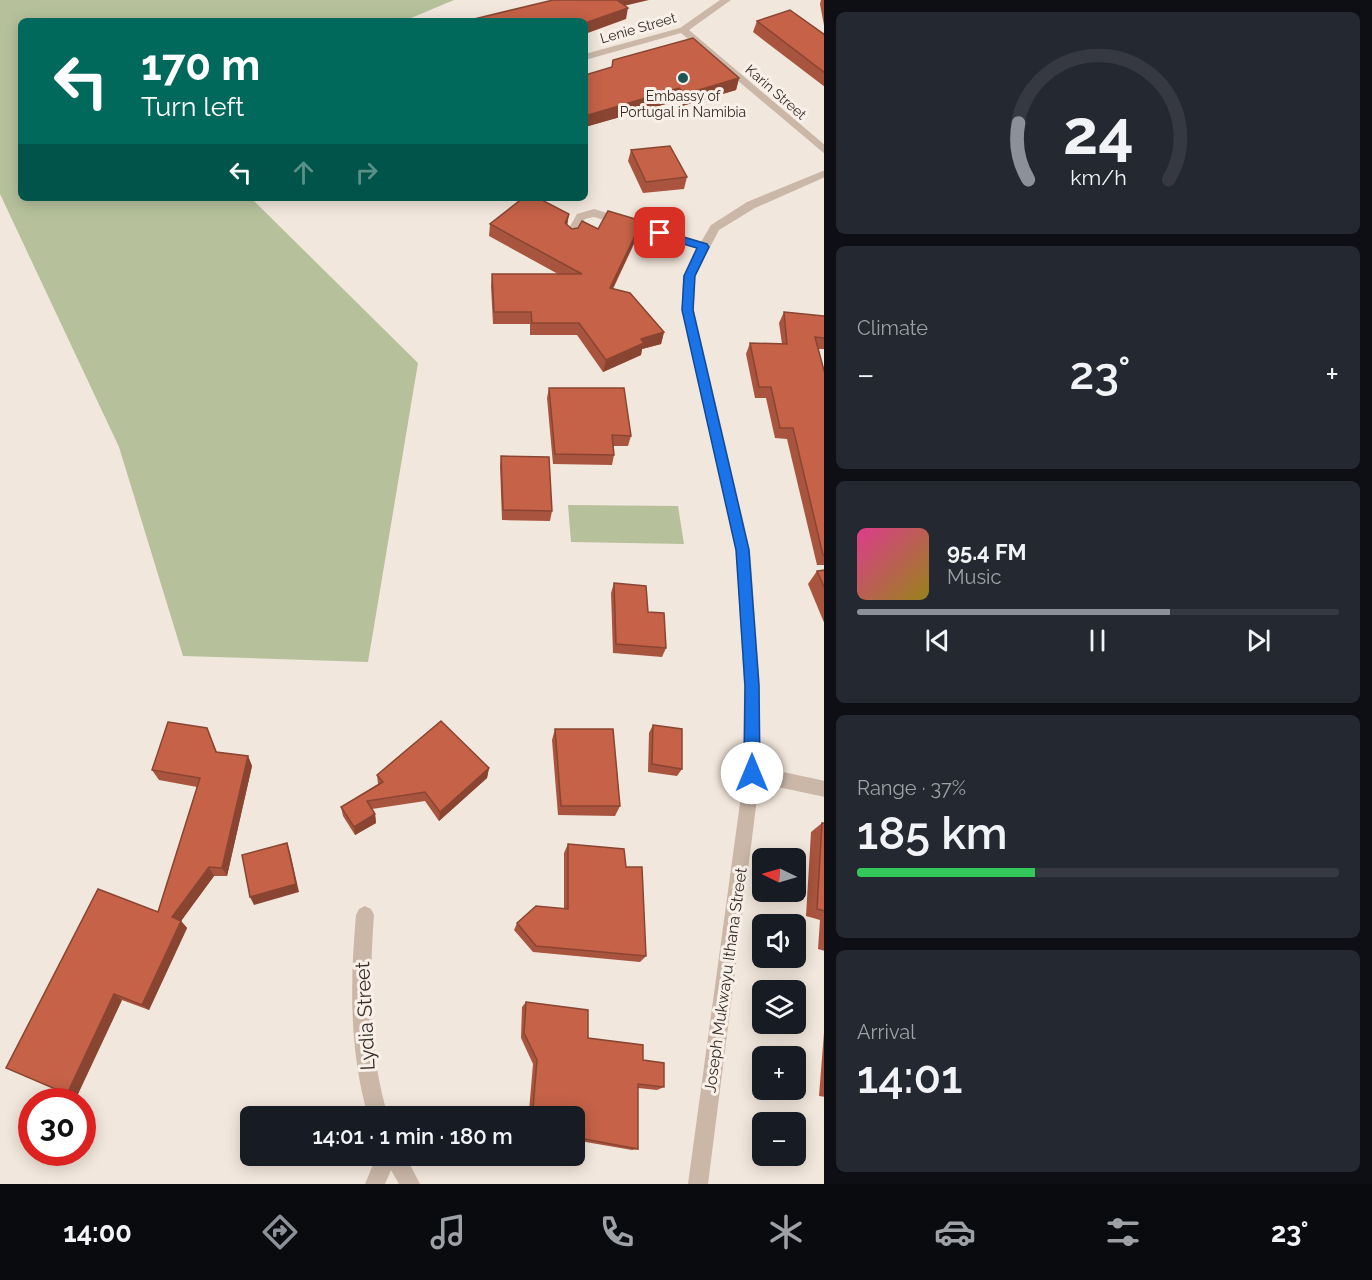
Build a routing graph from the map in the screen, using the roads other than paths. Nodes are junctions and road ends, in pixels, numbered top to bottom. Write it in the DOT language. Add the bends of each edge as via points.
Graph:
graph roads {
  1 [pos="726,0"];
  2 [pos="683,30"];
  3 [pos="588,56"];
  4 [pos="824,150"];
  5 [pos="824,173"];
  6 [pos="571,236"];
  7 [pos="704,247"];
  8 [pos="752,773"];
  9 [pos="824,789"];
  10 [pos="365,915"];
  11 [pos="375,1106"];
  12 [pos="382,1166"];
  13 [pos="400,1166"];
  14 [pos="375,1184"];
  15 [pos="410,1184"];
  16 [pos="698,1184"];
  1 -- 2 [label="street, Lenie Street"];
  2 -- 3 [label="street, Lenie Street"];
  2 -- 4 [label="street, Karin Street"];
  5 -- 7 [label="street, Joseph Mukwayu Ithana Street" via="751,205 715,228"];
  6 -- 7 [label="street" via="581,217 594,213"];
  7 -- 8 [label="street, Joseph Mukwayu Ithana Street" via="689,276 688,310 743,550 752,686"];
  8 -- 9 [label="street"];
  8 -- 16 [label="street, Joseph Mukwayu Ithana Street"];
  10 -- 11 [label="street, Lydia Street" via="359,981 363,1050"];
  12 -- 14 [label="street"];
  13 -- 15 [label="street"];
}
